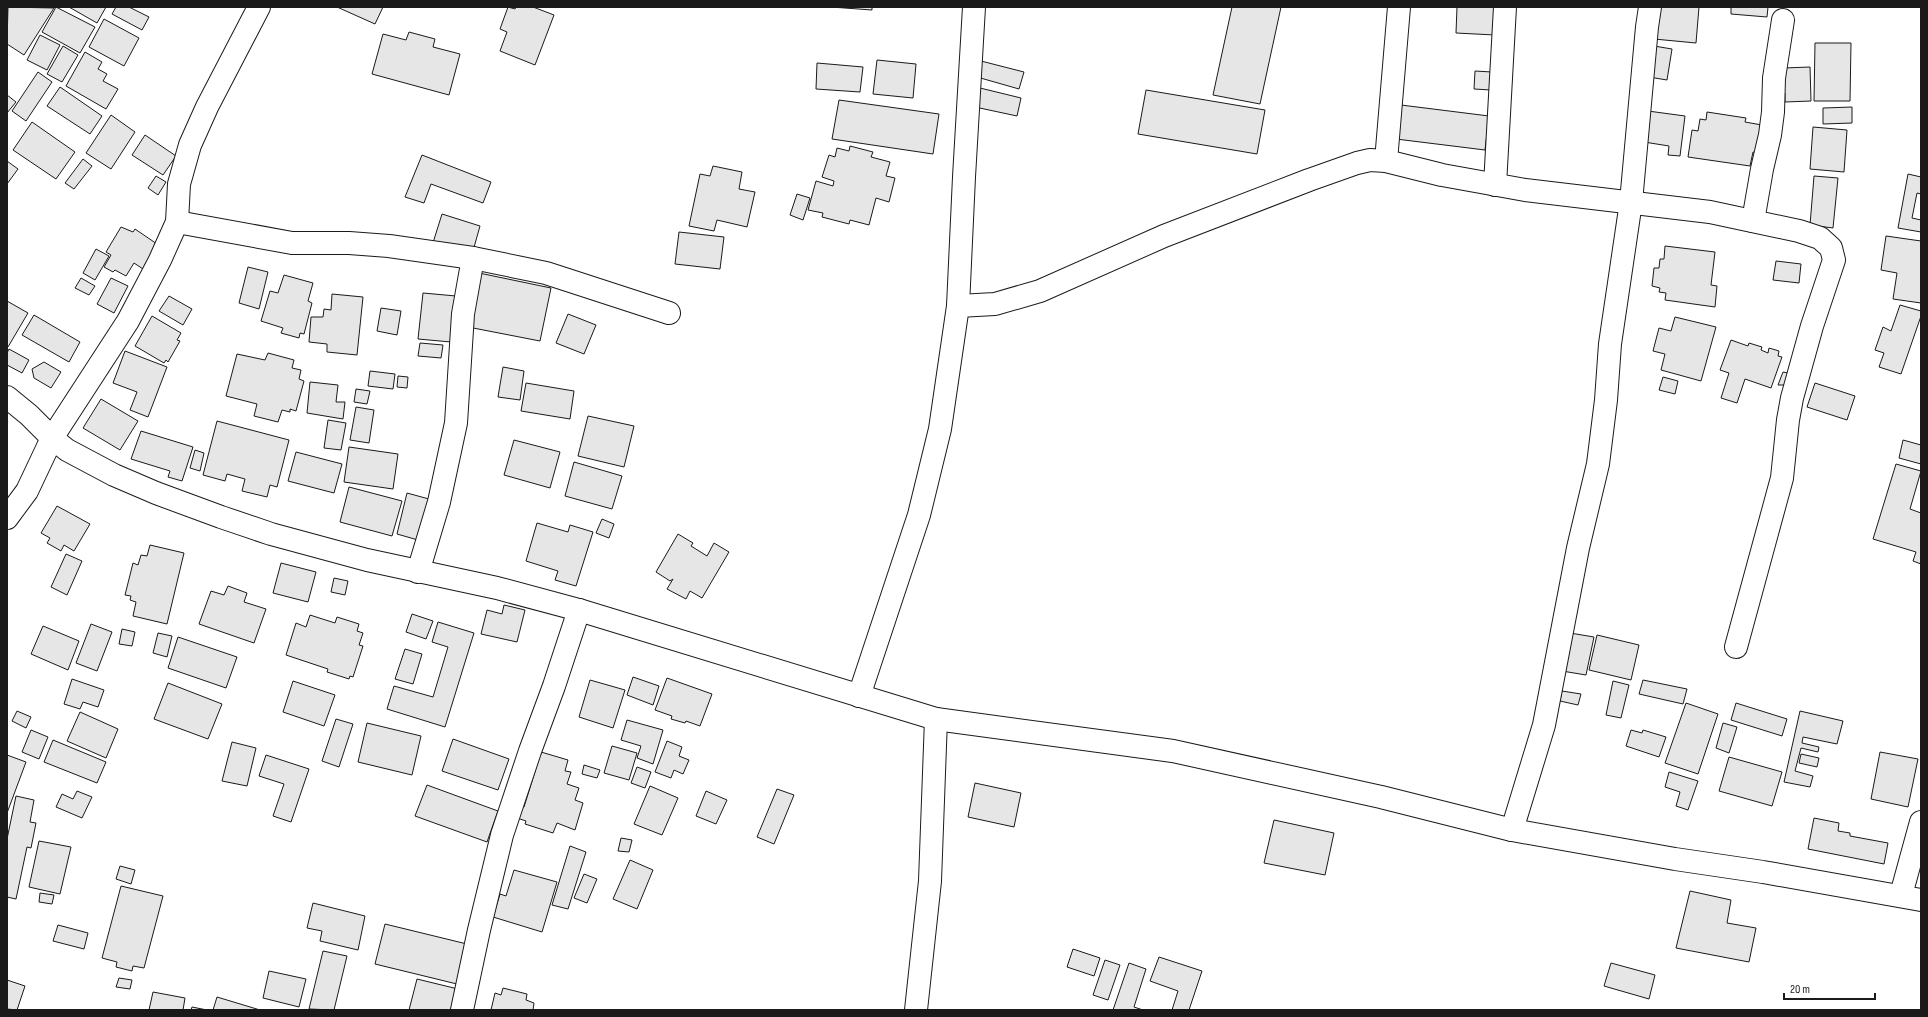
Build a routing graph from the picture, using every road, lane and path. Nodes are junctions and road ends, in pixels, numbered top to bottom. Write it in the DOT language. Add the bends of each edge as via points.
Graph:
graph roads {
  1 [pos="260,7"];
  2 [pos="974,7"];
  3 [pos="1399,7"];
  4 [pos="1505,7"];
  5 [pos="1650,7"];
  6 [pos="1783,20"];
  7 [pos="1386,160"];
  8 [pos="1495,185"];
  9 [pos="1631,202"];
  10 [pos="1753,221"];
  11 [pos="177,222"];
  12 [pos="473,258"];
  13 [pos="958,306"];
  14 [pos="669,313"];
  15 [pos="7,397"];
  16 [pos="52,438"];
  17 [pos="7,518"];
  18 [pos="418,572"];
  19 [pos="579,610"];
  20 [pos="1736,647"];
  21 [pos="859,696"];
  22 [pos="936,719"];
  23 [pos="1921,822"];
  24 [pos="1512,830"];
  25 [pos="1911,898"];
  26 [pos="462,1010"];
  27 [pos="916,1010"];
  1 -- 11 [label="street" via="190,145 178,184"];
  2 -- 13 [label="street"];
  3 -- 7 [label="street"];
  4 -- 8 [label="street"];
  5 -- 9 [label="street" via="1646,27"];
  6 -- 10 [label="street" via="1774,78 1774,112"];
  7 -- 8 [label="street"];
  7 -- 13 [label="street" via="1357,163 1296,185 1144,244 1026,296 995,304"];
  8 -- 9 [label="street"];
  9 -- 10 [label="street" via="1710,212"];
  9 -- 24 [label="street" via="1610,344 1598,464 1577,555 1544,725"];
  10 -- 20 [label="street" via="1820,238 1830,248 1834,260 1792,398 1782,478"];
  11 -- 12 [label="street" via="292,243 384,245"];
  11 -- 16 [label="street" via="128,321"];
  12 -- 14 [label="street" via="546,273"];
  12 -- 18 [label="street" via="463,314 456,423 439,502"];
  13 -- 21 [label="street" via="937,443 919,515"];
  15 -- 16 [label="street" via="30,415"];
  16 -- 17 [label="street" via="26,491"];
  16 -- 18 [label="street" via="67,450 114,475 221,517 316,547"];
  18 -- 19 [label="street" via="497,588"];
  19 -- 21 [label="street"];
  19 -- 26 [label="street" via="502,836"];
  21 -- 22 [label="street"];
  22 -- 24 [label="street" via="1173,751 1382,797"];
  22 -- 27 [label="street" via="930,881"];
  23 -- 25 [label="street"];
  24 -- 25 [label="street"];
}
